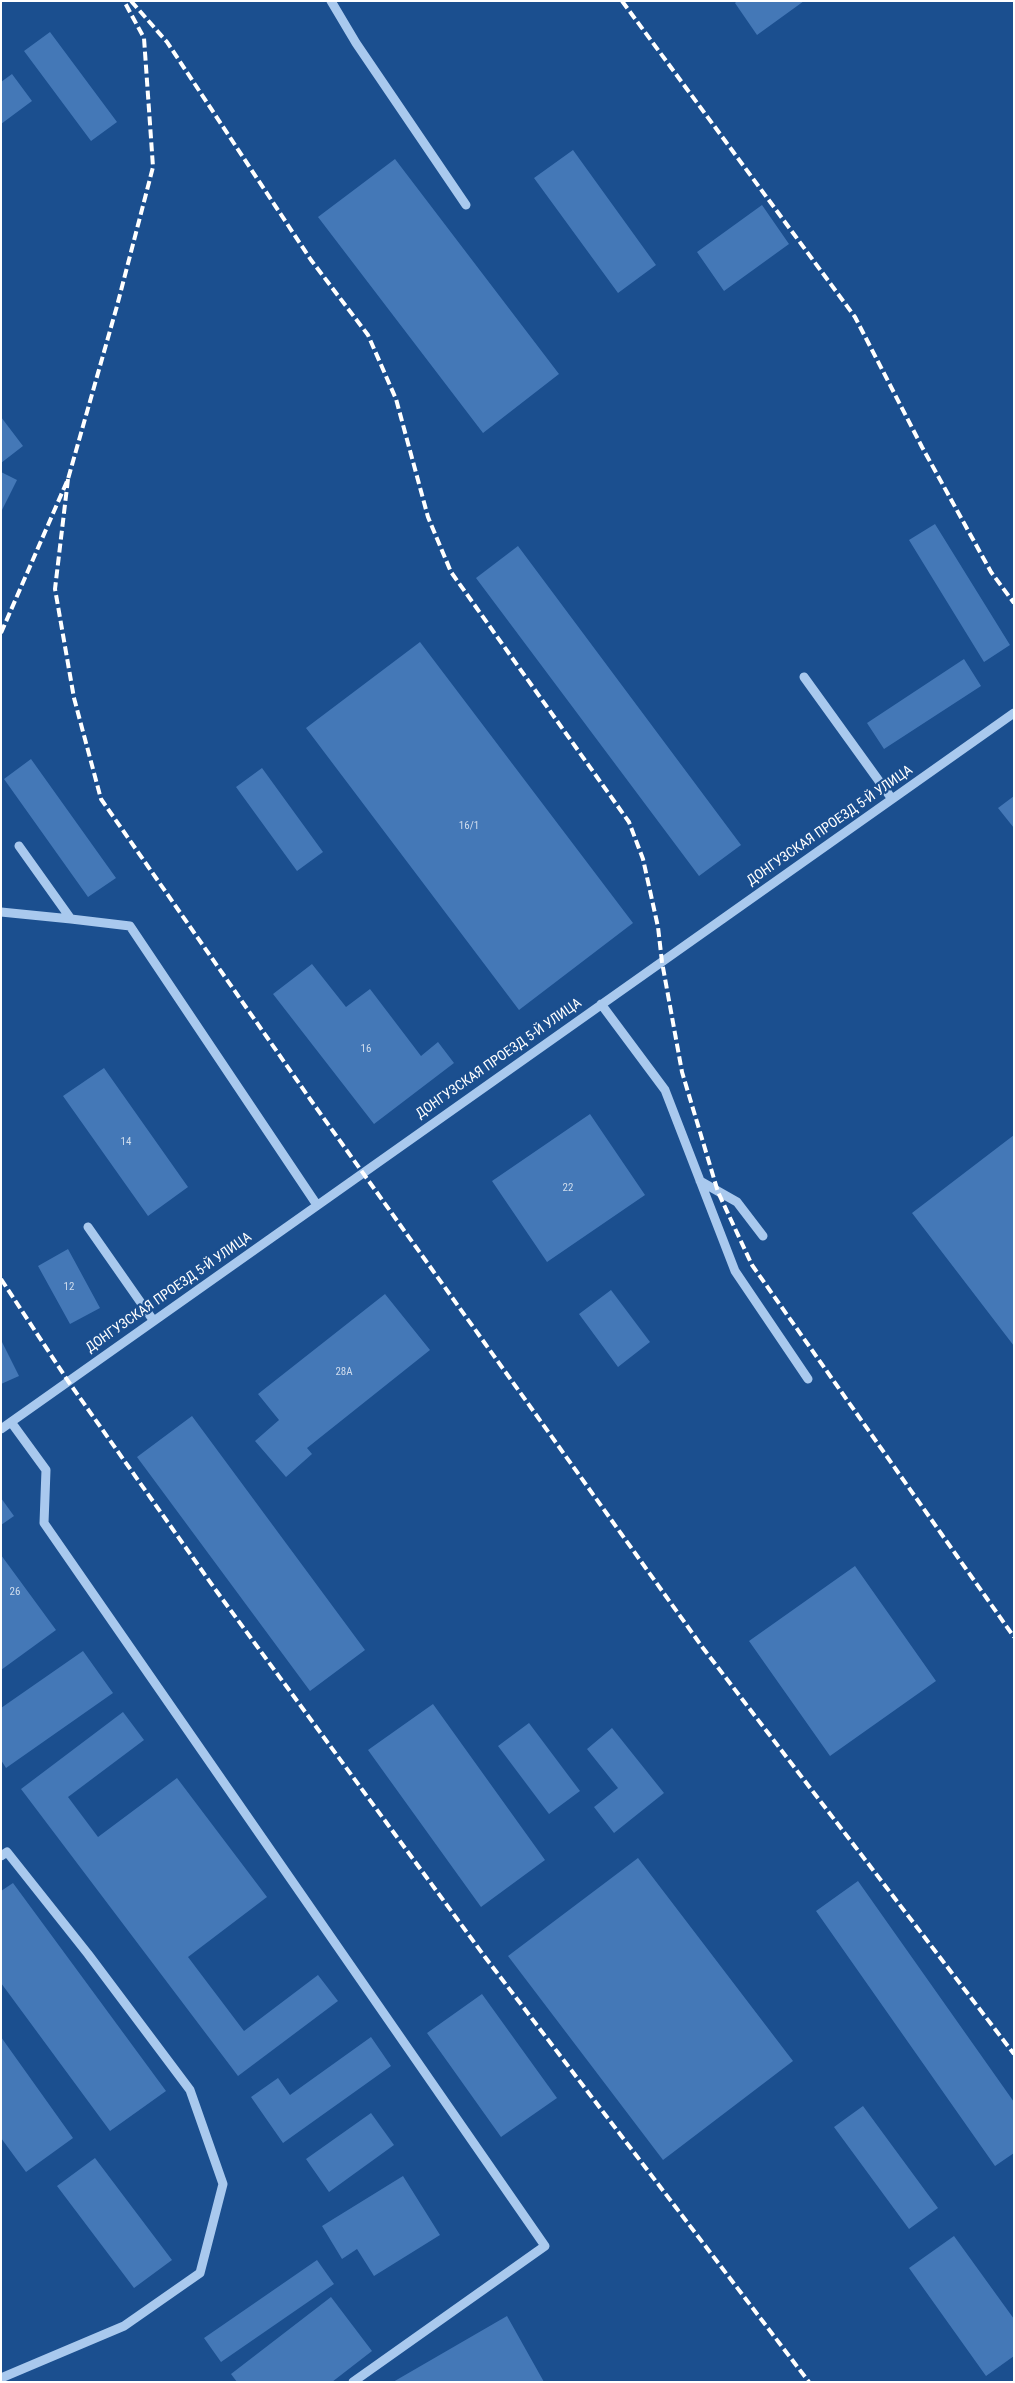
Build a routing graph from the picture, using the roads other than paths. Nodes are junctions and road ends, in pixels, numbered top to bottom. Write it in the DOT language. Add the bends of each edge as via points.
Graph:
graph roads {
  1 [pos="331,1"];
  2 [pos="466,205"];
  3 [pos="804,677"];
  4 [pos="1014,713"];
  5 [pos="892,799"];
  6 [pos="19,846"];
  7 [pos="1,912"];
  8 [pos="71,919"];
  9 [pos="602,1004"];
  10 [pos="700,1180"];
  11 [pos="317,1205"];
  12 [pos="88,1227"];
  13 [pos="763,1236"];
  14 [pos="153,1320"];
  15 [pos="808,1379"];
  16 [pos="11,1422"];
  17 [pos="1,1429"];
  18 [pos="1,1856"];
  19 [pos="1,2378"];
  20 [pos="353,2382"];
  1 -- 2 [label="street"];
  3 -- 5 [label="street"];
  4 -- 5 [label="street, ДОНГУЗСКАЯ ПРОЕЗД 5-Й УЛИЦА"];
  5 -- 9 [label="street, ДОНГУЗСКАЯ ПРОЕЗД 5-Й УЛИЦА"];
  6 -- 8 [label="street"];
  7 -- 8 [label="street"];
  8 -- 11 [label="street" via="130,926"];
  9 -- 10 [label="street" via="665,1090"];
  9 -- 11 [label="street, ДОНГУЗСКАЯ ПРОЕЗД 5-Й УЛИЦА"];
  10 -- 13 [label="street" via="737,1202"];
  10 -- 15 [label="street" via="735,1271"];
  11 -- 14 [label="street, ДОНГУЗСКАЯ ПРОЕЗД 5-Й УЛИЦА"];
  12 -- 14 [label="street"];
  14 -- 16 [label="street, ДОНГУЗСКАЯ ПРОЕЗД 5-Й УЛИЦА"];
  16 -- 17 [label="street, ДОНГУЗСКАЯ ПРОЕЗД 5-Й УЛИЦА"];
  16 -- 20 [label="street" via="46,1470 44,1523 545,2246"];
  18 -- 19 [label="street" via="7,1852 190,2090 223,2184 200,2273 124,2326"];
}
